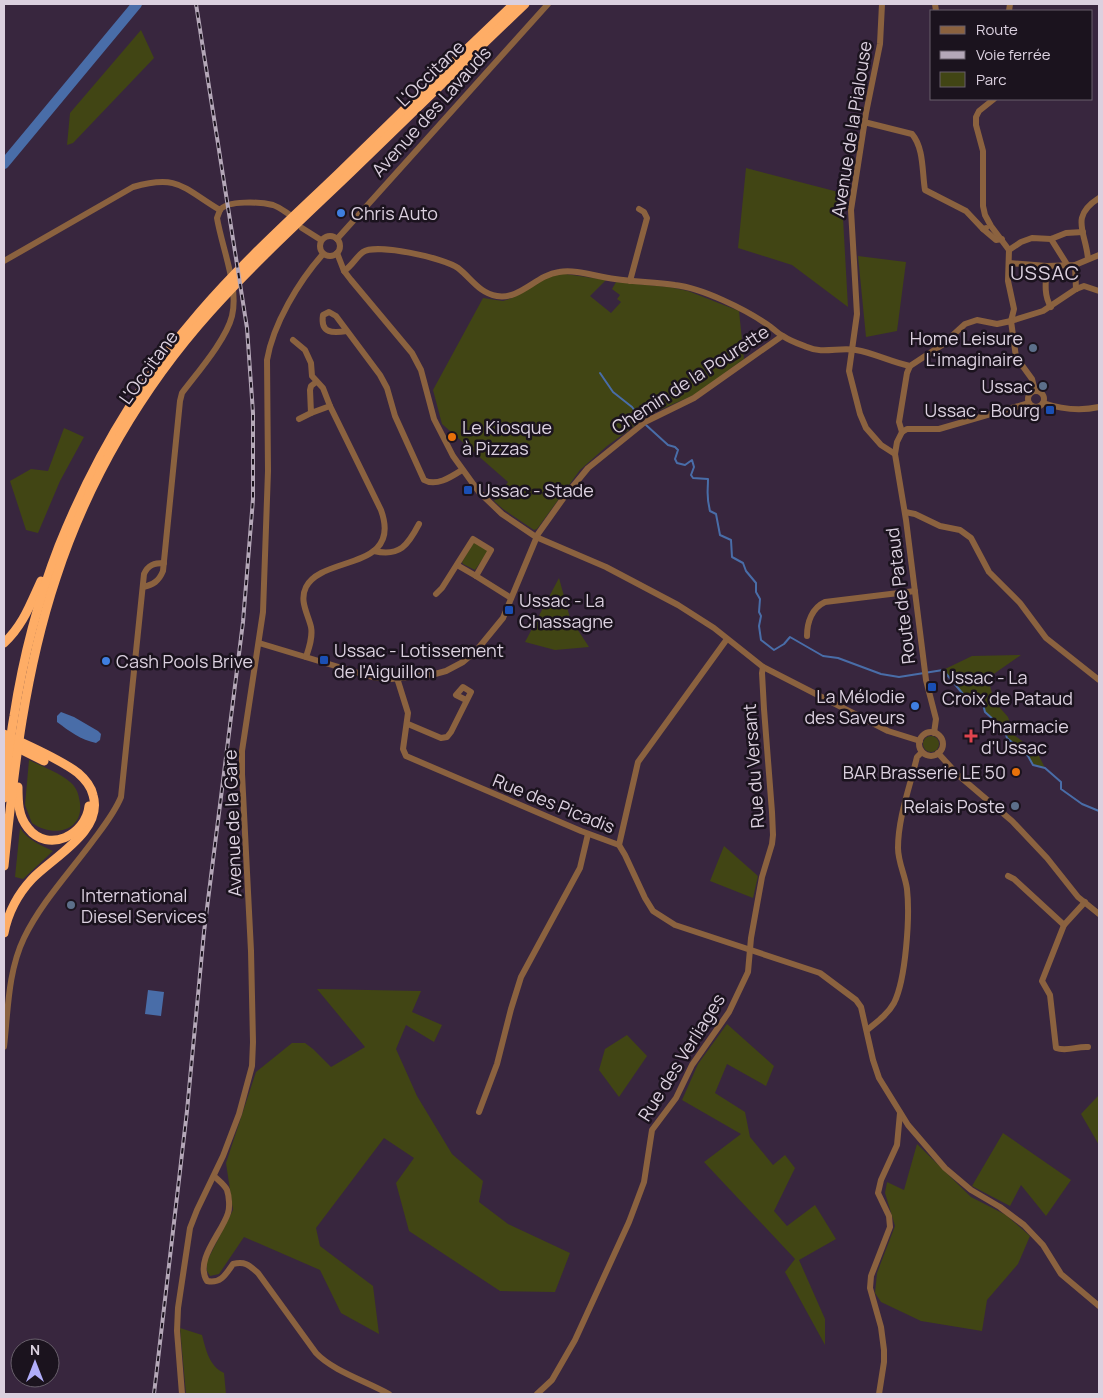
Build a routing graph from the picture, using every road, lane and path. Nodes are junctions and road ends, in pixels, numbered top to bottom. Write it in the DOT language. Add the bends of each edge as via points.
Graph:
graph roads {
  1 [pos="514,4"];
  2 [pos="525,4"];
  3 [pos="548,4"];
  4 [pos="882,4"];
  5 [pos="992,100"];
  6 [pos="864,122"];
  7 [pos="1099,198"];
  8 [pos="639,209"];
  9 [pos="220,210"];
  10 [pos="290,215"];
  11 [pos="992,226"];
  12 [pos="302,228"];
  13 [pos="983,229"];
  14 [pos="1083,232"];
  15 [pos="336,239"];
  16 [pos="1002,239"];
  17 [pos="321,240"];
  18 [pos="1051,240"];
  19 [pos="1009,250"];
  20 [pos="323,254"];
  21 [pos="337,254"];
  22 [pos="1099,255"];
  23 [pos="1088,259"];
  24 [pos="254,260"];
  25 [pos="4,261"];
  26 [pos="1009,264"];
  27 [pos="1072,265"];
  28 [pos="1047,266"];
  29 [pos="344,271"];
  30 [pos="630,281"];
  31 [pos="1076,289"];
  32 [pos="1099,291"];
  33 [pos="220,296"];
  34 [pos="1051,307"];
  35 [pos="1011,321"];
  36 [pos="346,331"];
  37 [pos="782,336"];
  38 [pos="293,340"];
  39 [pos="852,349"];
  40 [pos="910,366"];
  41 [pos="316,382"];
  42 [pos="1035,392"];
  43 [pos="1029,403"];
  44 [pos="1043,403"];
  45 [pos="330,406"];
  46 [pos="1099,407"];
  47 [pos="311,413"];
  48 [pos="299,418"];
  49 [pos="902,432"];
  50 [pos="895,454"];
  51 [pos="462,470"];
  52 [pos="904,512"];
  53 [pos="419,524"];
  54 [pos="536,537"];
  55 [pos="58,548"];
  56 [pos="374,551"];
  57 [pos="164,563"];
  58 [pos="457,564"];
  59 [pos="476,576"];
  60 [pos="143,587"];
  61 [pos="916,591"];
  62 [pos="436,594"];
  63 [pos="511,598"];
  64 [pos="807,636"];
  65 [pos="727,639"];
  66 [pos="4,643"];
  67 [pos="259,643"];
  68 [pos="306,658"];
  69 [pos="763,667"];
  70 [pos="397,678"];
  71 [pos="1099,680"];
  72 [pos="466,700"];
  73 [pos="408,724"];
  74 [pos="934,733"];
  75 [pos="4,734"];
  76 [pos="4,741"];
  77 [pos="920,742"];
  78 [pos="17,752"];
  79 [pos="34,752"];
  80 [pos="922,752"];
  81 [pos="938,753"];
  82 [pos="4,798"];
  83 [pos="588,834"];
  84 [pos="619,845"];
  85 [pos="4,866"];
  86 [pos="1008,876"];
  87 [pos="1087,904"];
  88 [pos="1099,907"];
  89 [pos="1099,914"];
  90 [pos="1064,925"];
  91 [pos="4,933"];
  92 [pos="749,950"];
  93 [pos="867,1030"];
  94 [pos="4,1047"];
  95 [pos="1088,1047"];
  96 [pos="480,1112"];
  97 [pos="900,1113"];
  98 [pos="214,1176"];
  99 [pos="1099,1306"];
  100 [pos="182,1394"];
  101 [pos="389,1394"];
  102 [pos="537,1394"];
  103 [pos="879,1394"];
  1 -- 24 [label="highway, L'Occitane"];
  2 -- 24 [label="highway, L'Occitane"];
  3 -- 15 [label="street, Avenue des Lavauds"];
  4 -- 6 [label="street, Avenue de la Pialouse" via="880,44"];
  5 -- 11 [label="street" via="984,105 976,117 983,151 983,206"];
  6 -- 13 [label="street" via="912,134 920,149 925,190 966,210"];
  6 -- 39 [label="street, Avenue de la Pialouse" via="851,210 857,314"];
  7 -- 14 [label="street" via="1082,215"];
  8 -- 30 [label="street" via="646,218"];
  9 -- 10 [label="street" via="225,205 261,204 274,206"];
  9 -- 25 [label="street" via="181,184 149,183 133,187"];
  9 -- 57 [label="street" via="217,218 234,310 224,336 182,393"];
  11 -- 13 [label="street"];
  11 -- 16 [label="street"];
  12 -- 17 [label="street"];
  13 -- 16 [label="street" via="996,240"];
  14 -- 18 [label="street" via="1066,233"];
  14 -- 23 [label="street"];
  15 -- 17 [label="street" via="328,236"];
  15 -- 21 [label="street" via="340,248"];
  16 -- 19 [label="street"];
  17 -- 20 [label="street"];
  18 -- 19 [label="street" via="1032,238"];
  18 -- 27 [label="street"];
  19 -- 26 [label="street"];
  20 -- 21 [label="street"];
  20 -- 67 [label="street, Avenue de la Gare" via="300,284 270,344 266,371 268,471"];
  21 -- 29 [label="street"];
  22 -- 23 [label="street"];
  23 -- 27 [label="street"];
  24 -- 33 [label="highway, L'Occitane"];
  26 -- 28 [label="street"];
  26 -- 35 [label="street" via="1008,281 1014,309"];
  27 -- 28 [label="street"];
  27 -- 31 [label="street"];
  28 -- 34 [label="street" via="1045,285"];
  29 -- 30 [label="street" via="363,252 374,248 392,249 444,262 458,268 479,289 498,296 515,294 545,275 559,272"];
  29 -- 51 [label="street" via="412,353 421,370 434,419"];
  30 -- 37 [label="street" via="695,289 743,310"];
  31 -- 32 [label="street" via="1084,286"];
  31 -- 34 [label="street"];
  33 -- 55 [label="highway, L'Occitane" via="186,328 134,399 88,480"];
  33 -- 78 [label="highway, L'Occitane" via="151,387 87,501 57,575 43,622"];
  34 -- 35 [label="street"];
  35 -- 40 [label="street" via="997,324 977,320 965,324 942,345"];
  35 -- 42 [label="street" via="1016,357 1032,379"];
  36 -- 51 [label="street" via="387,388 395,416 424,480 435,484"];
  37 -- 39 [label="street" via="810,348"];
  37 -- 54 [label="street, Chemin de la Pourette" via="694,398 645,422 588,468"];
  38 -- 41 [label="street" via="305,350"];
  39 -- 40 [label="street"];
  39 -- 50 [label="street, Avenue de la Pialouse" via="849,371 860,414 872,437"];
  40 -- 49 [label="street" via="899,422"];
  41 -- 45 [label="street" via="323,388"];
  41 -- 47 [label="street" via="310,390"];
  42 -- 43 [label="street" via="1029,396"];
  42 -- 44 [label="street" via="1043,396"];
  43 -- 44 [label="street" via="1037,407"];
  43 -- 49 [label="street" via="939,429 907,429"];
  44 -- 46 [label="street" via="1068,408"];
  45 -- 47 [label="street"];
  45 -- 56 [label="street" via="384,519 381,542"];
  47 -- 48 [label="street"];
  49 -- 50 [label="street"];
  50 -- 52 [label="street, Route de Pataud"];
  51 -- 54 [label="street" via="490,503"];
  52 -- 61 [label="street, Route de Pataud"];
  52 -- 71 [label="street" via="971,538 989,572 1020,603 1046,638"];
  53 -- 56 [label="street" via="403,548 396,552"];
  54 -- 63 [label="street, Chemin de la Pourette"];
  54 -- 65 [label="street" via="637,582 698,616"];
  55 -- 66 [label="highway" via="19,628"];
  55 -- 82 [label="highway, L'Occitane" via="22,670"];
  56 -- 68 [label="street" via="318,573 310,580 303,594 311,629"];
  57 -- 60 [label="street" via="158,580"];
  57 -- 60 [label="street" via="146,569"];
  58 -- 59 [label="street"];
  58 -- 59 [label="street" via="473,539 491,550"];
  58 -- 62 [label="street"];
  59 -- 63 [label="street"];
  60 -- 94 [label="street" via="121,797 109,819 23,940 12,976"];
  61 -- 64 [label="street" via="820,604 813,612"];
  61 -- 74 [label="street, Route de Pataud" via="925,674 936,719"];
  63 -- 70 [label="street, Chemin de la Pourette" via="502,618 463,662 435,674"];
  65 -- 69 [label="street"];
  65 -- 84 [label="street" via="638,762"];
  67 -- 68 [label="street, Chemin de la Pourette"];
  67 -- 98 [label="street, Avenue de la Gare" via="242,751 251,951 252,1066 239,1114"];
  68 -- 70 [label="street, Chemin de la Pourette" via="372,677"];
  69 -- 77 [label="street" via="888,731"];
  69 -- 92 [label="street, Rue du Versant" via="773,835"];
  70 -- 73 [label="street" via="408,713"];
  72 -- 73 [label="street" via="446,737 441,738"];
  73 -- 83 [label="street, Rue des Picadis" via="402,749 406,756"];
  74 -- 77 [label="street" via="924,735"];
  74 -- 81 [label="street" via="942,741"];
  75 -- 79 [label="highway"];
  76 -- 79 [label="highway"];
  77 -- 80 [label="street"];
  78 -- 79 [label="highway" via="18,793 24,823 42,838 64,838 81,827 87,817 87,794 66,771"];
  78 -- 85 [label="highway, L'Occitane"];
  79 -- 91 [label="highway" via="79,774 91,788 95,809 85,832 24,888 12,908"];
  80 -- 81 [label="street" via="930,756"];
  80 -- 93 [label="street" via="917,757 898,845 907,893 905,959 895,1002"];
  81 -- 87 [label="street" via="958,775 1012,821"];
  83 -- 84 [label="street, Rue des Picadis"];
  83 -- 96 [label="street" via="580,868 521,977"];
  84 -- 92 [label="street, Rue des Picadis" via="645,898 657,914 675,925"];
  86 -- 90 [label="street"];
  87 -- 88 [label="street"];
  87 -- 89 [label="street"];
  87 -- 90 [label="street"];
  90 -- 95 [label="street" via="1042,981 1050,995 1056,1048"];
  92 -- 93 [label="street, Rue des Picadis" via="820,974 856,1000"];
  92 -- 102 [label="street, Rue des Verliages" via="748,972 729,1012 692,1065 676,1098 652,1130 644,1182 575,1340 552,1380"];
  93 -- 97 [label="street, Rue des Picadis" via="879,1078"];
  97 -- 99 [label="street, Rue des Picadis" via="945,1168 971,1190 1024,1225 1061,1274"];
  97 -- 103 [label="street" via="897,1145 880,1180 878,1193 889,1216 890,1227 871,1276 870,1288 884,1350"];
  98 -- 100 [label="street, Avenue de la Gare" via="196,1210 187,1242 177,1331"];
  98 -- 101 [label="street" via="226,1188 229,1212 203,1267 207,1281 214,1283 222,1279 233,1264 248,1264 326,1363"];
}
